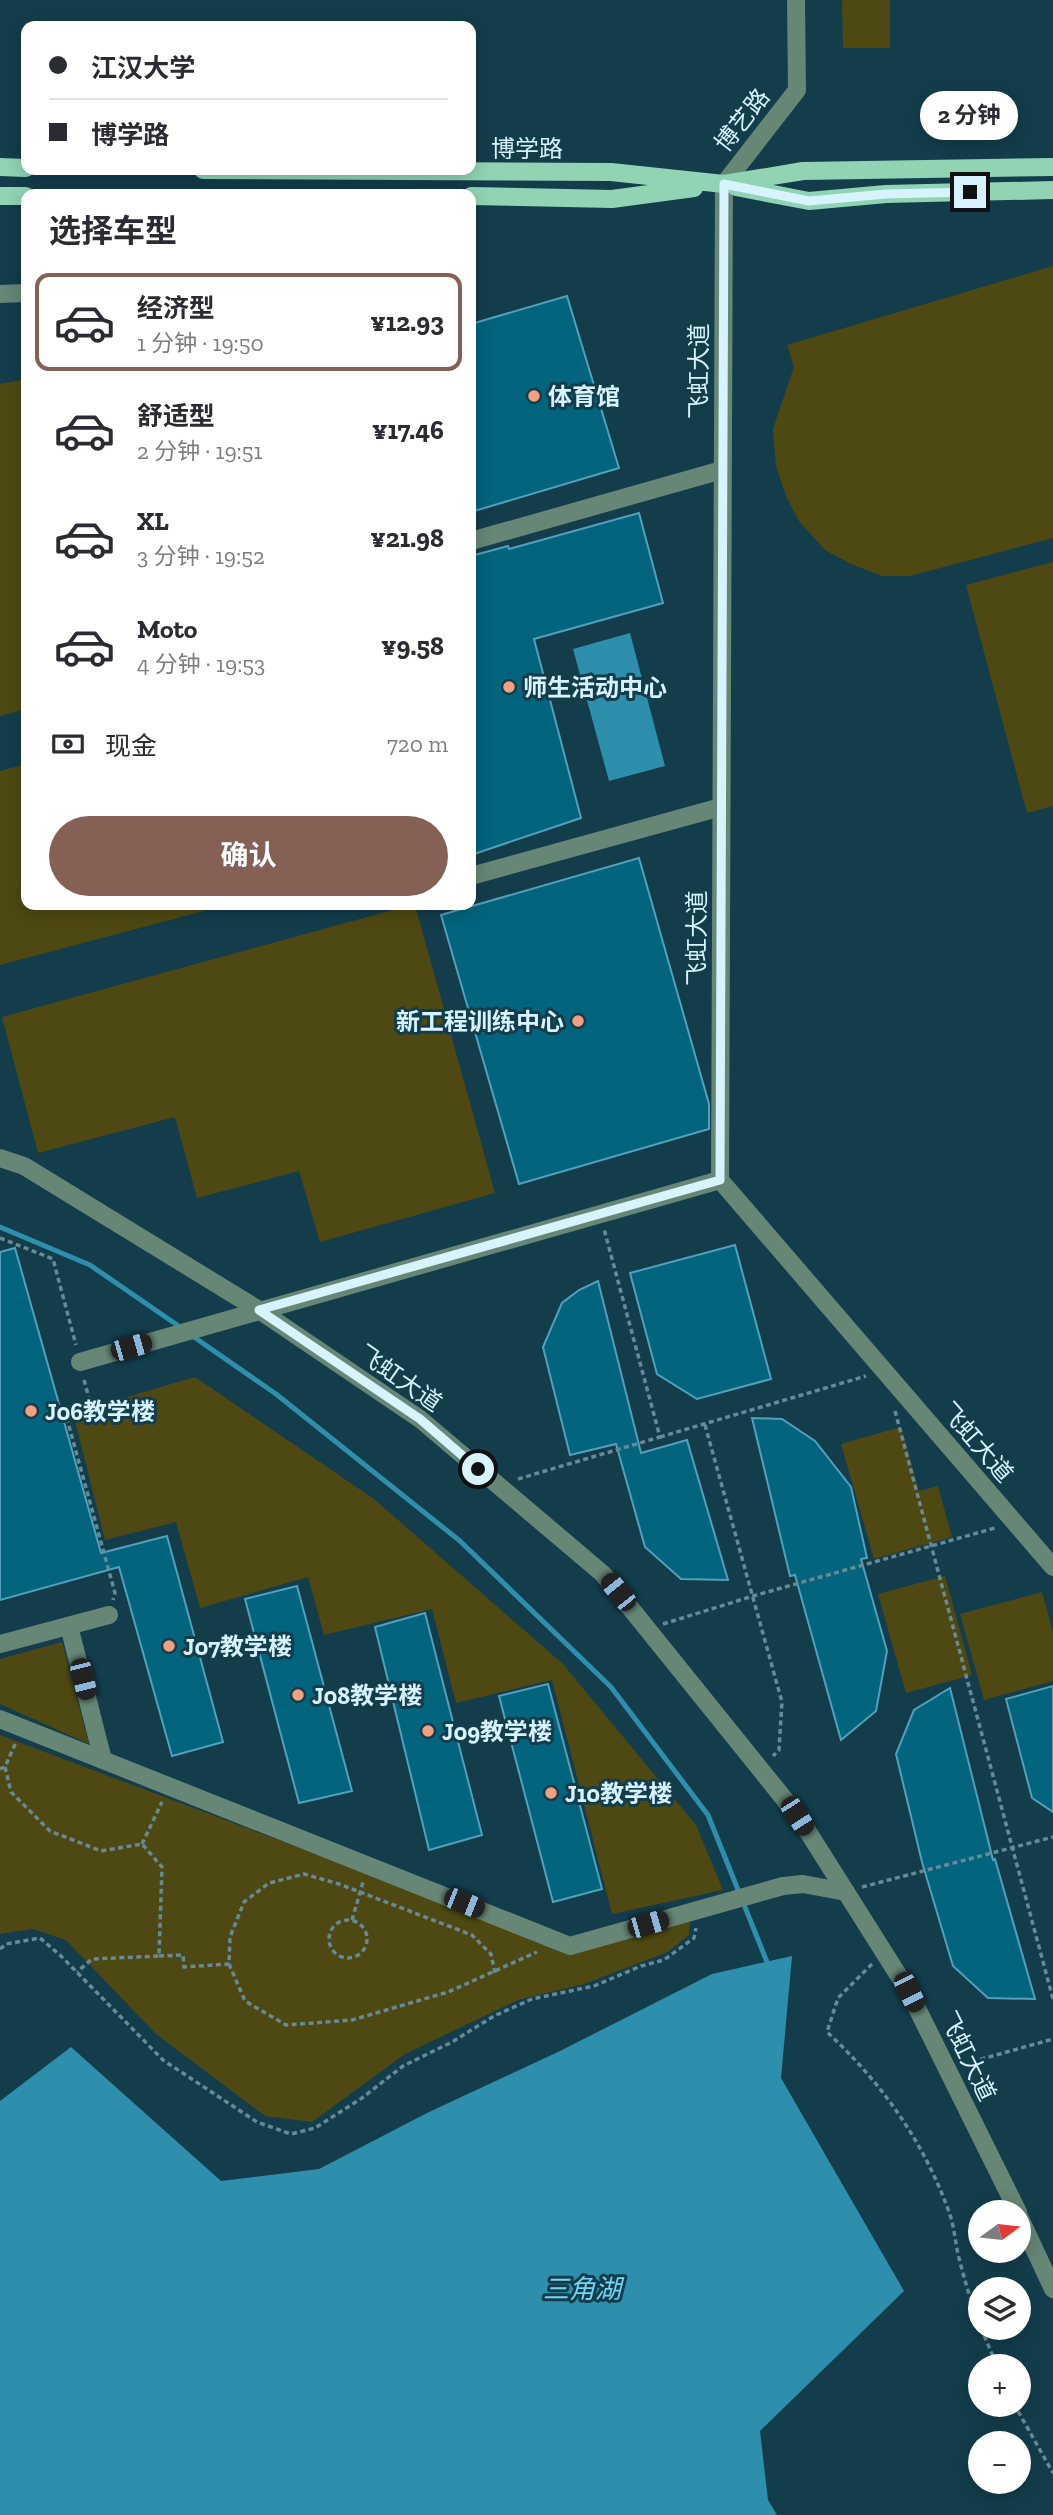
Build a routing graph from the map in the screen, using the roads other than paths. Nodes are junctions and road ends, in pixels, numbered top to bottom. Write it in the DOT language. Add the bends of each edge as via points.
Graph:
graph roads {
  1 [pos="796,0"];
  2 [pos="0,167"];
  3 [pos="1053,167"];
  4 [pos="21,168"];
  5 [pos="476,171"];
  6 [pos="724,184"];
  7 [pos="1053,190"];
  8 [pos="0,196"];
  9 [pos="21,196"];
  10 [pos="476,196"];
  11 [pos="21,293"];
  12 [pos="0,294"];
  13 [pos="722,470"];
  14 [pos="476,540"];
  15 [pos="721,807"];
  16 [pos="476,875"];
  17 [pos="0,1158"];
  18 [pos="720,1180"];
  19 [pos="259,1310"];
  20 [pos="80,1362"];
  21 [pos="1053,1567"];
  22 [pos="109,1615"];
  23 [pos="69,1626"];
  24 [pos="0,1644"];
  25 [pos="0,1719"];
  26 [pos="103,1760"];
  27 [pos="846,1892"];
  28 [pos="1012,2200"];
  29 [pos="1031,2241"];
  30 [pos="1053,2288"];
  1 -- 6 [label="street, 博艺路" via="797,90"];
  2 -- 4 [label="main road"];
  3 -- 6 [label="main road, 博学路" via="803,171"];
  5 -- 6 [label="main road, 博学路" via="611,172"];
  6 -- 7 [label="main road, 博学路" via="809,201 886,194"];
  6 -- 10 [label="main road, 博学路" via="612,199"];
  6 -- 13 [label="street, 飞虹大道"];
  8 -- 9 [label="main road"];
  11 -- 12 [label="street"];
  13 -- 14 [label="street"];
  13 -- 15 [label="street, 飞虹大道"];
  15 -- 16 [label="street"];
  15 -- 18 [label="street, 飞虹大道"];
  17 -- 19 [label="street, 飞虹大道" via="24,1166"];
  18 -- 19 [label="street"];
  18 -- 21 [label="street, 飞虹大道"];
  19 -- 20 [label="street"];
  19 -- 27 [label="street, 飞虹大道" via="420,1419 603,1574 797,1816"];
  22 -- 23 [label="street"];
  23 -- 24 [label="street"];
  23 -- 26 [label="street"];
  25 -- 26 [label="street"];
  26 -- 27 [label="street" via="570,1946 783,1886 803,1884"];
  27 -- 28 [label="street, 飞虹大道" via="909,1992"];
  29 -- 30 [label="street, 飞虹大道"];
}
